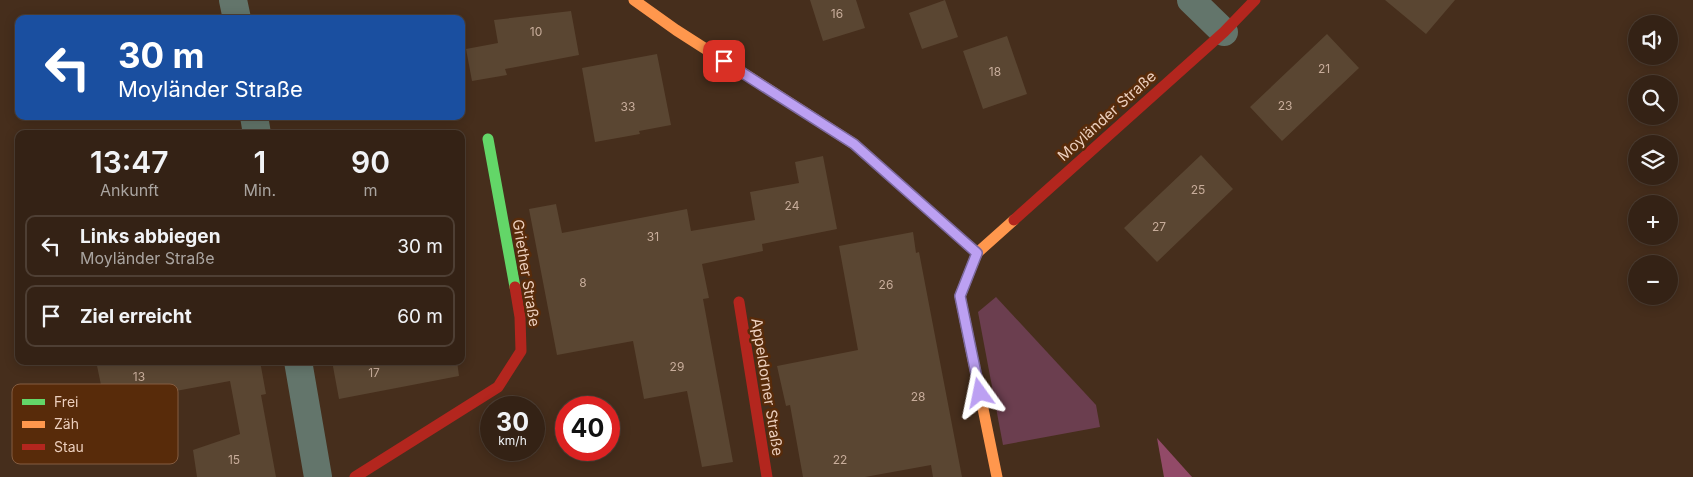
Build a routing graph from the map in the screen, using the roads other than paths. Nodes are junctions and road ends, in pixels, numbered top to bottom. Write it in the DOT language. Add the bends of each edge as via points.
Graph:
graph roads {
  1 [pos="234,0"];
  2 [pos="634,0"];
  3 [pos="1191,0"];
  4 [pos="1255,0"];
  5 [pos="236,15"];
  6 [pos="1224,32"];
  7 [pos="488,139"];
  8 [pos="977,253"];
  9 [pos="739,302"];
  10 [pos="299,365"];
  11 [pos="318,477"];
  12 [pos="355,477"];
  13 [pos="767,477"];
  14 [pos="997,477"];
  1 -- 5 [label="street"];
  2 -- 8 [label="street" via="854,144"];
  3 -- 6 [label="street"];
  4 -- 6 [label="street, Moyländer Straße"];
  6 -- 8 [label="street, Moyländer Straße"];
  7 -- 12 [label="street, Griether Straße" via="520,317 521,351 498,387"];
  8 -- 14 [label="street, Moyländer Straße" via="960,296"];
  9 -- 13 [label="street, Appeldorner Straße"];
  10 -- 11 [label="street"];
}
